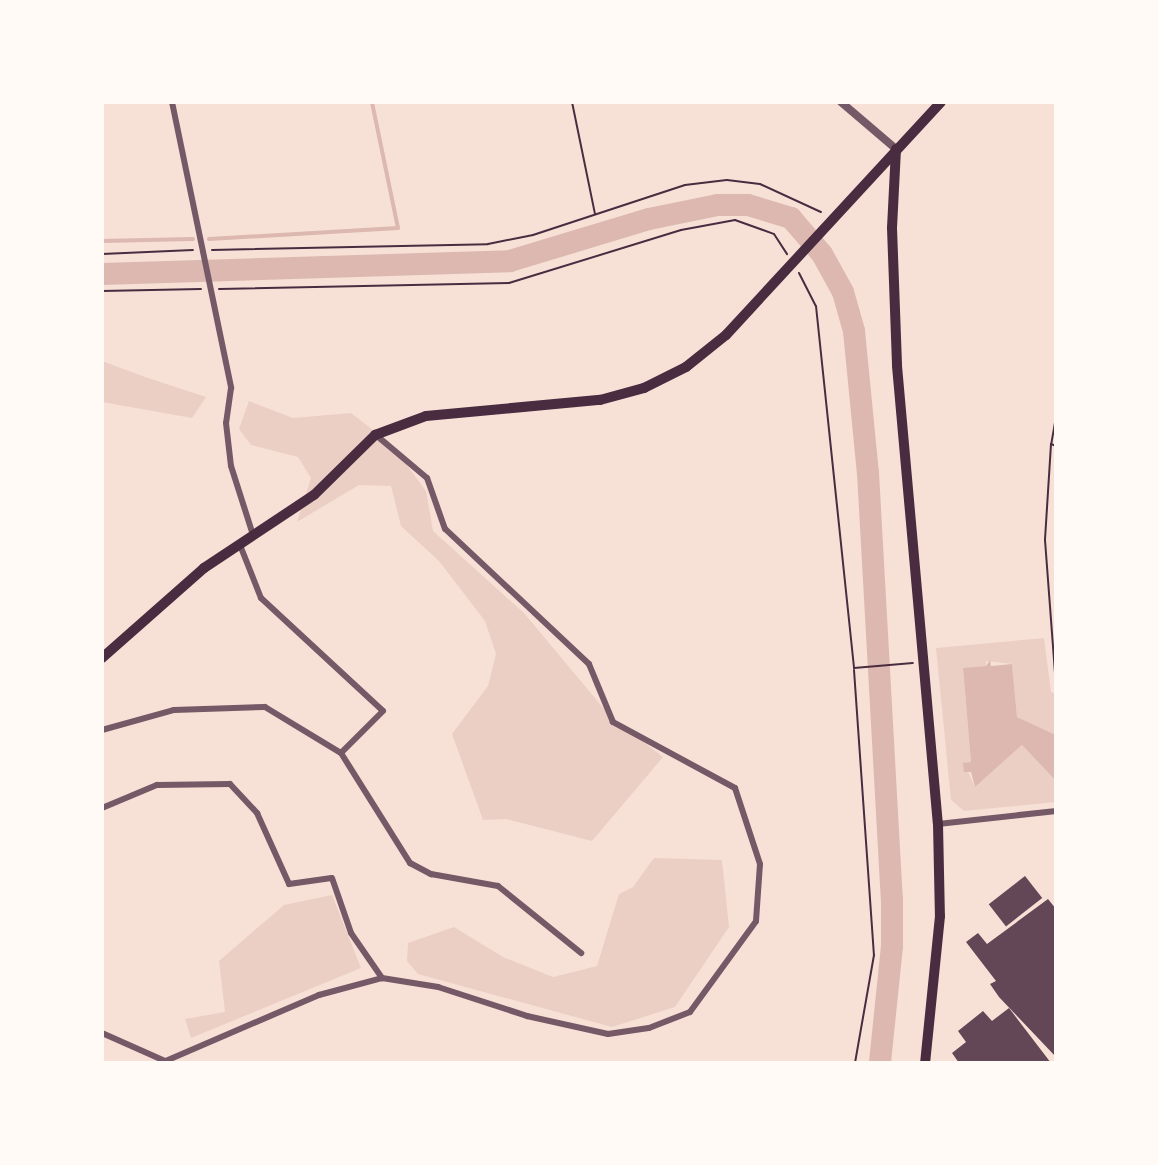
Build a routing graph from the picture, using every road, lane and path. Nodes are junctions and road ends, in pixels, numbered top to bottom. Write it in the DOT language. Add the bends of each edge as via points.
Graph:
graph roads {
  1 [pos="172,102"];
  2 [pos="572,102"];
  3 [pos="841,102"];
  4 [pos="941,102"];
  5 [pos="896,149"];
  6 [pos="595,215"];
  7 [pos="829,222"];
  8 [pos="202,249"];
  9 [pos="102,254"];
  10 [pos="795,258"];
  11 [pos="210,289"];
  12 [pos="102,291"];
  13 [pos="1056,417"];
  14 [pos="375,435"];
  15 [pos="1051,444"];
  16 [pos="1056,446"];
  17 [pos="253,535"];
  18 [pos="240,545"];
  19 [pos="102,658"];
  20 [pos="922,662"];
  21 [pos="854,668"];
  22 [pos="1056,688"];
  23 [pos="102,730"];
  24 [pos="341,753"];
  25 [pos="102,808"];
  26 [pos="1056,811"];
  27 [pos="938,824"];
  28 [pos="581,953"];
  29 [pos="382,978"];
  30 [pos="102,1033"];
  31 [pos="163,1062"];
  32 [pos="855,1063"];
  33 [pos="925,1063"];
  1 -- 8 [label="street"];
  2 -- 6 [label="path"];
  3 -- 5 [label="street"];
  4 -- 5 [label="main road"];
  5 -- 7 [label="main road"];
  5 -- 20 [label="main road" via="892,228 897,366"];
  6 -- 7 [label="path" via="685,185 727,180 760,184"];
  6 -- 8 [label="path" via="488,244"];
  7 -- 10 [label="main road"];
  8 -- 9 [label="path"];
  8 -- 11 [label="street"];
  10 -- 11 [label="path" via="774,234 735,220 681,230 509,283"];
  10 -- 14 [label="main road" via="726,335 686,367 644,388 600,400 426,416"];
  10 -- 21 [label="path" via="816,306"];
  11 -- 12 [label="path"];
  11 -- 17 [label="street" via="231,388 226,423 231,466"];
  13 -- 15 [label="path"];
  14 -- 17 [label="main road" via="314,495"];
  14 -- 29 [label="street" via="427,478 445,529 589,664 613,722 728,780 760,864 756,921 690,1012 672,1022 608,1034 527,1016 438,987"];
  15 -- 16 [label="path"];
  15 -- 22 [label="path" via="1045,540"];
  17 -- 18 [label="main road"];
  18 -- 19 [label="main road" via="204,568"];
  18 -- 24 [label="street" via="261,598 383,711"];
  20 -- 21 [label="path"];
  20 -- 27 [label="main road"];
  21 -- 32 [label="path" via="874,955"];
  23 -- 24 [label="street" via="174,710 265,707"];
  24 -- 28 [label="street" via="410,863 431,874 498,886"];
  25 -- 29 [label="street" via="157,785 230,784 257,813 289,884 332,878 351,933"];
  26 -- 27 [label="street"];
  27 -- 33 [label="main road" via="940,916"];
  29 -- 31 [label="street" via="319,995"];
  30 -- 31 [label="street"];
}
